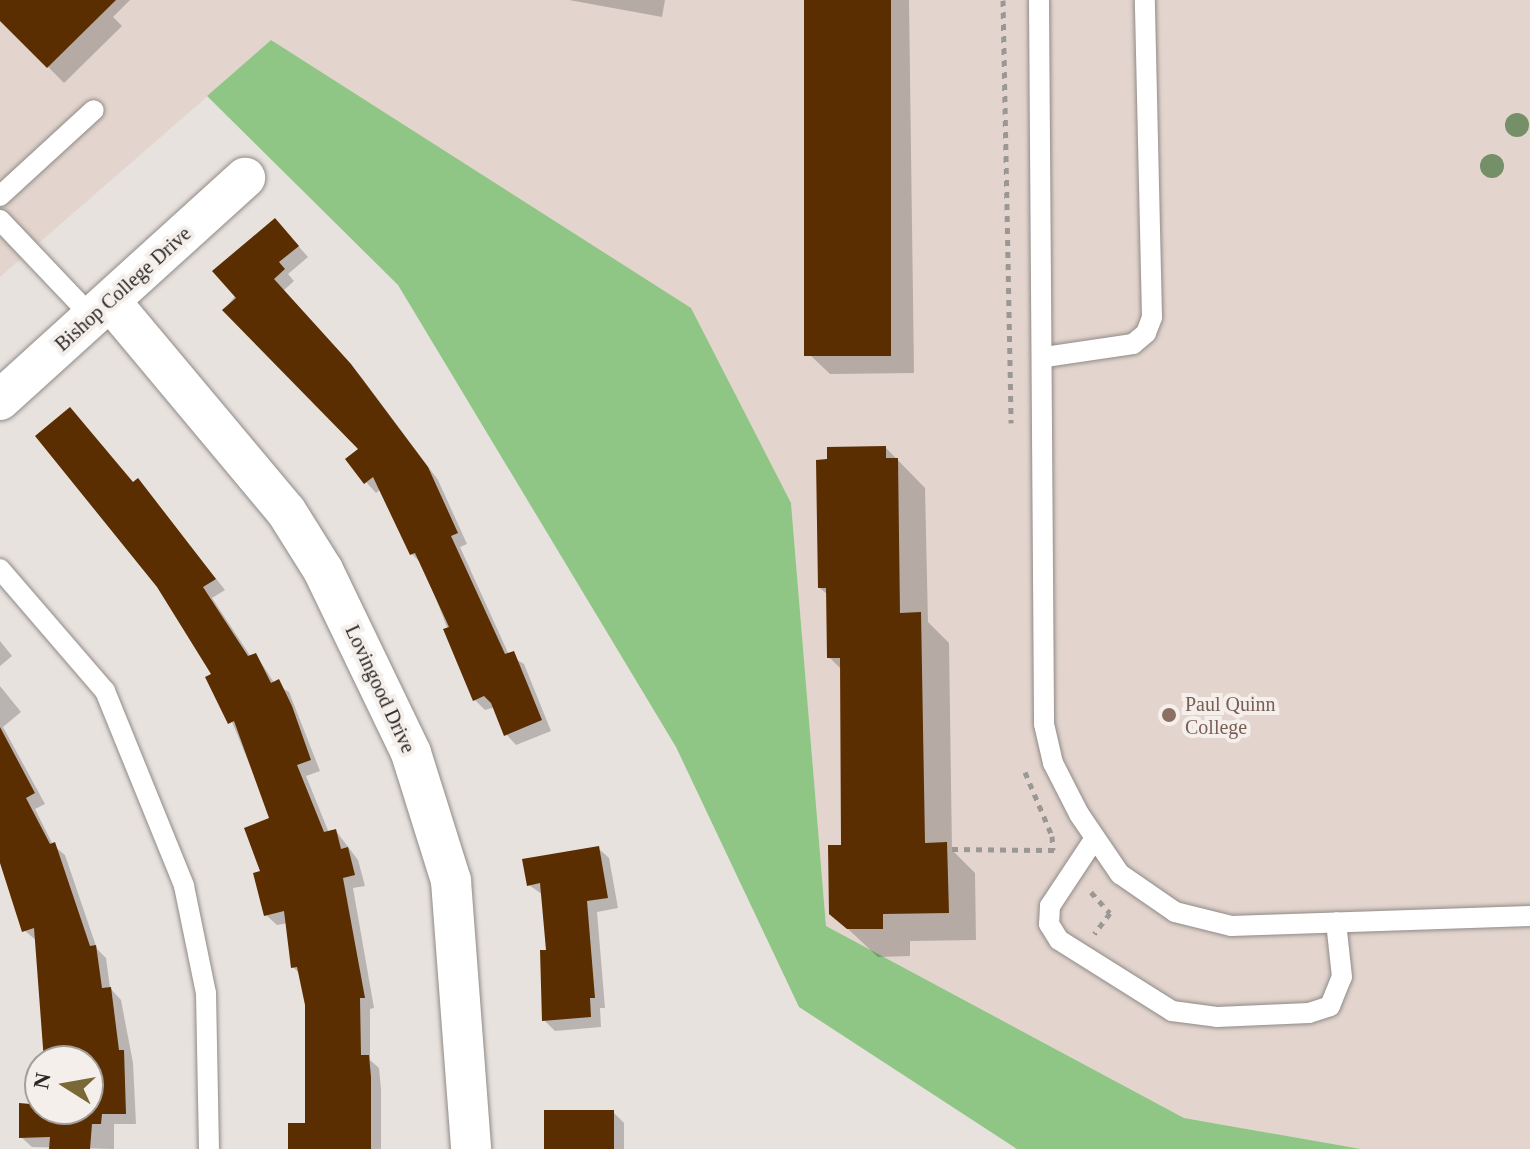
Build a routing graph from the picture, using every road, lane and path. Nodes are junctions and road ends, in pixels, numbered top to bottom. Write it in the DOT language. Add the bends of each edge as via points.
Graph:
graph roads {
  1 [pos="1039,0"];
  2 [pos="1145,0"];
  3 [pos="94,110"];
  4 [pos="245,178"];
  5 [pos="0,196"];
  6 [pos="0,220"];
  7 [pos="102,310"];
  8 [pos="1045,357"];
  9 [pos="0,400"];
  10 [pos="0,569"];
  11 [pos="1095,838"];
  12 [pos="952,849"];
  13 [pos="1053,850"];
  14 [pos="1082,883"];
  15 [pos="1530,916"];
  16 [pos="1336,922"];
  17 [pos="1080,954"];
  18 [pos="209,1149"];
  19 [pos="471,1149"];
  1 -- 8 [label="lane"];
  2 -- 8 [label="lane" via="1152,317 1146,333 1133,344"];
  3 -- 5 [label="lane"];
  4 -- 7 [label="street, Bishop College Drive"];
  6 -- 7 [label="lane"];
  7 -- 9 [label="street, Bishop College Drive"];
  7 -- 19 [label="street, Lovingood Drive" via="286,511 323,570 411,753 451,881 460,947"];
  8 -- 11 [label="lane" via="1044,724 1053,763"];
  10 -- 18 [label="lane" via="105,691 184,886 206,993"];
  11 -- 16 [label="lane" via="1120,874 1175,912 1231,926"];
  11 -- 17 [label="lane" via="1050,906 1049,924 1059,940"];
  12 -- 13 [label="path"];
  14 -- 17 [label="path" via="1110,913"];
  15 -- 16 [label="lane"];
  16 -- 17 [label="lane" via="1342,977 1330,1006 1309,1013 1217,1017 1172,1011"];
}
